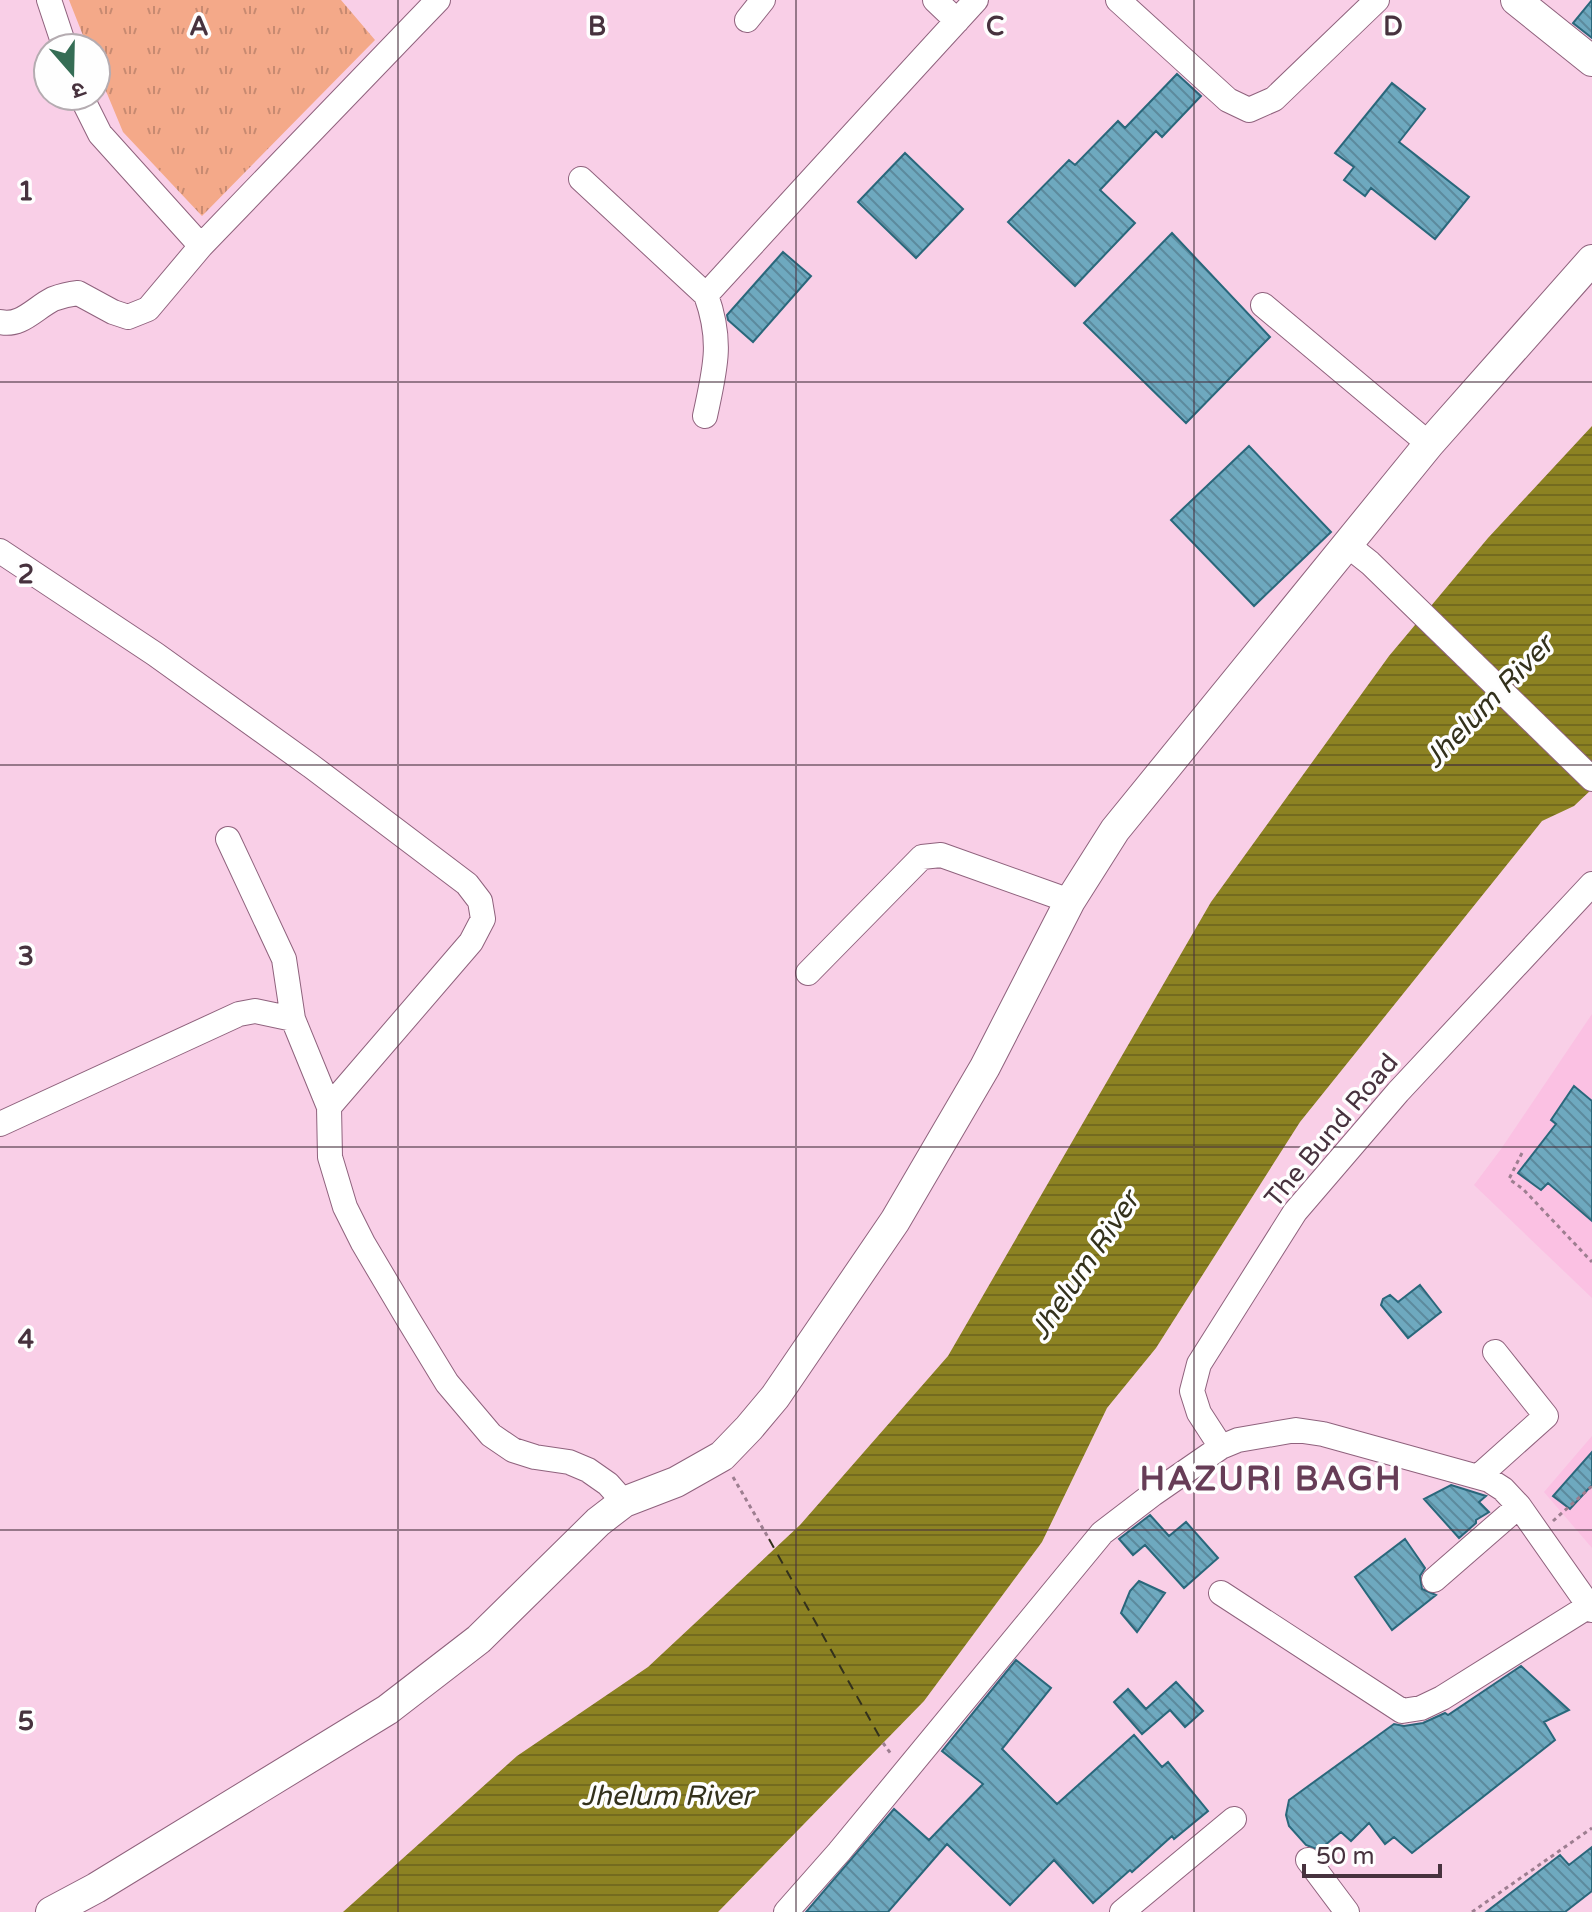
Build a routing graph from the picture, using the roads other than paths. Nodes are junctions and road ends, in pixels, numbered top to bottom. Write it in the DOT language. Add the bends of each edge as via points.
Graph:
graph roads {
  1 [pos="49,0"];
  2 [pos="438,0"];
  3 [pos="763,0"];
  4 [pos="935,0"];
  5 [pos="976,0"];
  6 [pos="1118,0"];
  7 [pos="1377,0"];
  8 [pos="1516,0"];
  9 [pos="747,20"];
  10 [pos="957,21"];
  11 [pos="60,32"];
  12 [pos="1592,61"];
  13 [pos="89,112"];
  14 [pos="581,179"];
  15 [pos="201,246"];
  16 [pos="1591,263"];
  17 [pos="706,295"];
  18 [pos="1263,305"];
  19 [pos="0,322"];
  20 [pos="705,416"];
  21 [pos="1429,444"];
  22 [pos="1346,544"];
  23 [pos="0,551"];
  24 [pos="1592,779"];
  25 [pos="228,839"];
  26 [pos="1592,884"];
  27 [pos="1070,901"];
  28 [pos="808,973"];
  29 [pos="293,1019"];
  30 [pos="329,1107"];
  31 [pos="0,1124"];
  32 [pos="1495,1352"];
  33 [pos="1221,1447"];
  34 [pos="1479,1476"];
  35 [pos="624,1502"];
  36 [pos="1519,1506"];
  37 [pos="1434,1580"];
  38 [pos="1221,1593"];
  39 [pos="1591,1608"];
  40 [pos="1234,1819"];
  41 [pos="1308,1860"];
  42 [pos="51,1912"];
  43 [pos="786,1912"];
  44 [pos="1122,1912"];
  45 [pos="1347,1912"];
  1 -- 11 [label="street"];
  2 -- 15 [label="street"];
  3 -- 9 [label="street"];
  4 -- 10 [label="street"];
  5 -- 10 [label="street"];
  6 -- 7 [label="street" via="1228,100 1249,110 1274,99"];
  8 -- 12 [label="main road"];
  10 -- 17 [label="street"];
  13 -- 15 [label="street" via="100,134"];
  14 -- 17 [label="street"];
  15 -- 19 [label="street" via="137,315 113,312 78,293 51,300 13,323"];
  16 -- 21 [label="main road"];
  17 -- 20 [label="street" via="716,322 717,359"];
  18 -- 21 [label="street"];
  21 -- 22 [label="main road"];
  22 -- 24 [label="street"];
  22 -- 27 [label="main road" via="1115,830"];
  23 -- 30 [label="street" via="311,766 467,884 480,901 483,919 471,942"];
  25 -- 29 [label="street" via="284,959"];
  26 -- 33 [label="street, The Bund Road" via="1398,1092 1295,1212 1199,1364 1192,1391"];
  27 -- 28 [label="street" via="941,855 922,857"];
  27 -- 35 [label="main road" via="985,1067 895,1221 775,1397 722,1456"];
  29 -- 30 [label="street"];
  29 -- 31 [label="street" via="255,1011 239,1014"];
  30 -- 35 [label="street" via="330,1157 345,1207 458,1398 491,1435 513,1450 588,1470"];
  32 -- 34 [label="street" via="1546,1416"];
  33 -- 34 [label="street" via="1296,1430"];
  33 -- 43 [label="street" via="1102,1533"];
  34 -- 36 [label="street"];
  35 -- 42 [label="main road" via="479,1639 387,1710"];
  36 -- 37 [label="street"];
  36 -- 39 [label="street"];
  38 -- 39 [label="street" via="1402,1711 1442,1698"];
  40 -- 44 [label="street"];
  41 -- 45 [label="street"];
}
